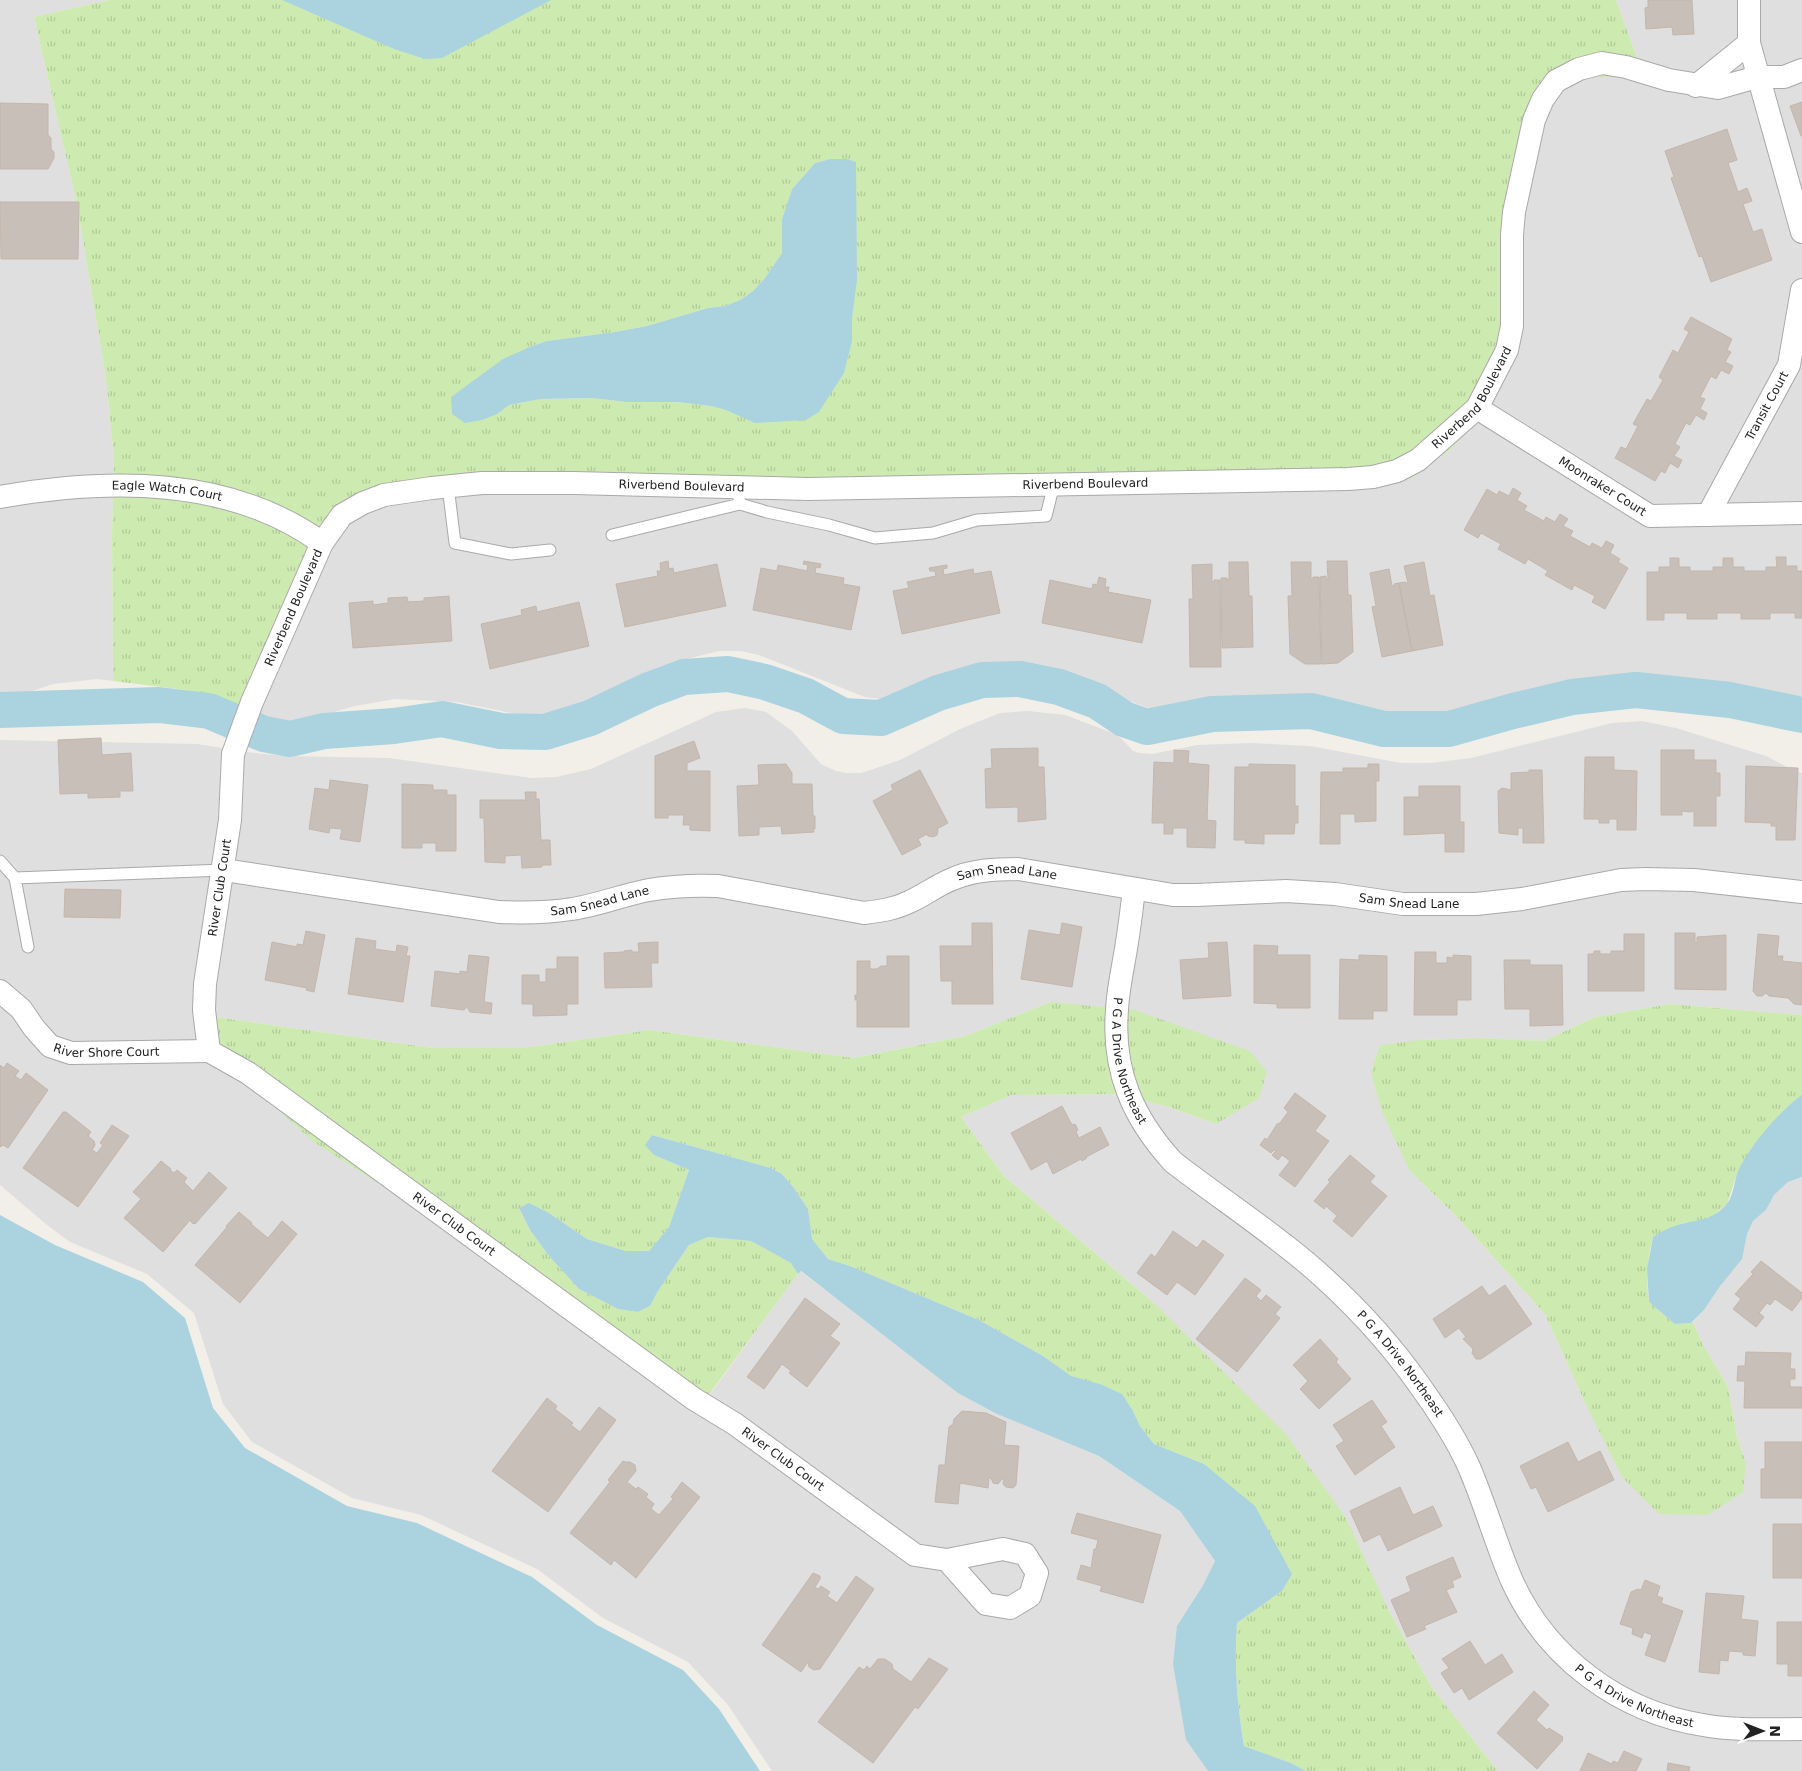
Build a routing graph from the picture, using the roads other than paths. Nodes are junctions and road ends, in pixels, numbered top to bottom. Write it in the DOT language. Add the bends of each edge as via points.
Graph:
graph roads {
  1 [pos="1749,0"];
  2 [pos="1749,43"];
  3 [pos="1802,70"];
  4 [pos="1758,77"];
  5 [pos="1696,86"];
  6 [pos="1802,232"];
  7 [pos="1802,290"];
  8 [pos="1477,408"];
  9 [pos="1054,484"];
  10 [pos="448,486"];
  11 [pos="2,492"];
  12 [pos="738,496"];
  13 [pos="1802,513"];
  14 [pos="1708,515"];
  15 [pos="612,535"];
  16 [pos="322,543"];
  17 [pos="550,550"];
  18 [pos="233,754"];
  19 [pos="0,861"];
  20 [pos="224,870"];
  21 [pos="15,878"];
  22 [pos="1134,889"];
  23 [pos="1802,892"];
  24 [pos="28,947"];
  25 [pos="0,991"];
  26 [pos="209,1051"];
  27 [pos="947,1560"];
  28 [pos="1802,1729"];
  1 -- 2 [label="street"];
  2 -- 4 [label="street"];
  2 -- 5 [label="street"];
  3 -- 4 [label="street, Riverbend Boulevard" via="1784,77"];
  4 -- 5 [label="street, Riverbend Boulevard" via="1718,88"];
  4 -- 6 [label="street"];
  5 -- 8 [label="street, Riverbend Boulevard" via="1602,63 1579,69 1556,81 1543,99 1534,120 1514,212 1513,304 1509,342"];
  7 -- 14 [label="street, Transit Court" via="1789,365"];
  8 -- 9 [label="street, Riverbend Boulevard" via="1418,460 1397,471 1373,476"];
  8 -- 14 [label="street, Moonraker Court" via="1650,516"];
  9 -- 12 [label="street, Riverbend Boulevard" via="808,489"];
  9 -- 12 [label="lane" via="1046,516 977,520 933,533 875,538 768,512"];
  10 -- 12 [label="street, Riverbend Boulevard" via="574,483"];
  10 -- 16 [label="street, Riverbend Boulevard" via="384,495 363,503 342,515"];
  10 -- 17 [label="lane" via="455,543 511,554"];
  11 -- 16 [label="street, Eagle Watch Court" via="82,486 166,487 259,507 303,529"];
  12 -- 15 [label="lane"];
  13 -- 14 [label="street, Moonraker Court"];
  16 -- 18 [label="street, Riverbend Boulevard" via="252,702"];
  18 -- 20 [label="street, River Club Court"];
  19 -- 21 [label="lane"];
  20 -- 21 [label="lane"];
  20 -- 22 [label="street, Sam Snead Lane" via="523,913 571,909 647,891 694,885 718,886 871,912 907,903 950,880 993,869 1018,869"];
  20 -- 26 [label="street, River Club Court" via="205,984 204,1010"];
  21 -- 24 [label="lane"];
  22 -- 23 [label="street, Sam Snead Lane" via="1172,895 1286,891 1429,905 1522,899 1621,880 1645,879 1694,880"];
  22 -- 28 [label="street, P G A Drive Northeast" via="1116,1032 1122,1076 1143,1125 1173,1162 1306,1263 1352,1304 1388,1343 1420,1385 1455,1442 1513,1581 1540,1628 1583,1673 1610,1691 1656,1713 1679,1721 1727,1728"];
  25 -- 26 [label="street, River Shore Court" via="21,1009 50,1046 71,1053"];
  26 -- 27 [label="street, River Club Court" via="248,1073 694,1399 735,1424 915,1555"];
}
